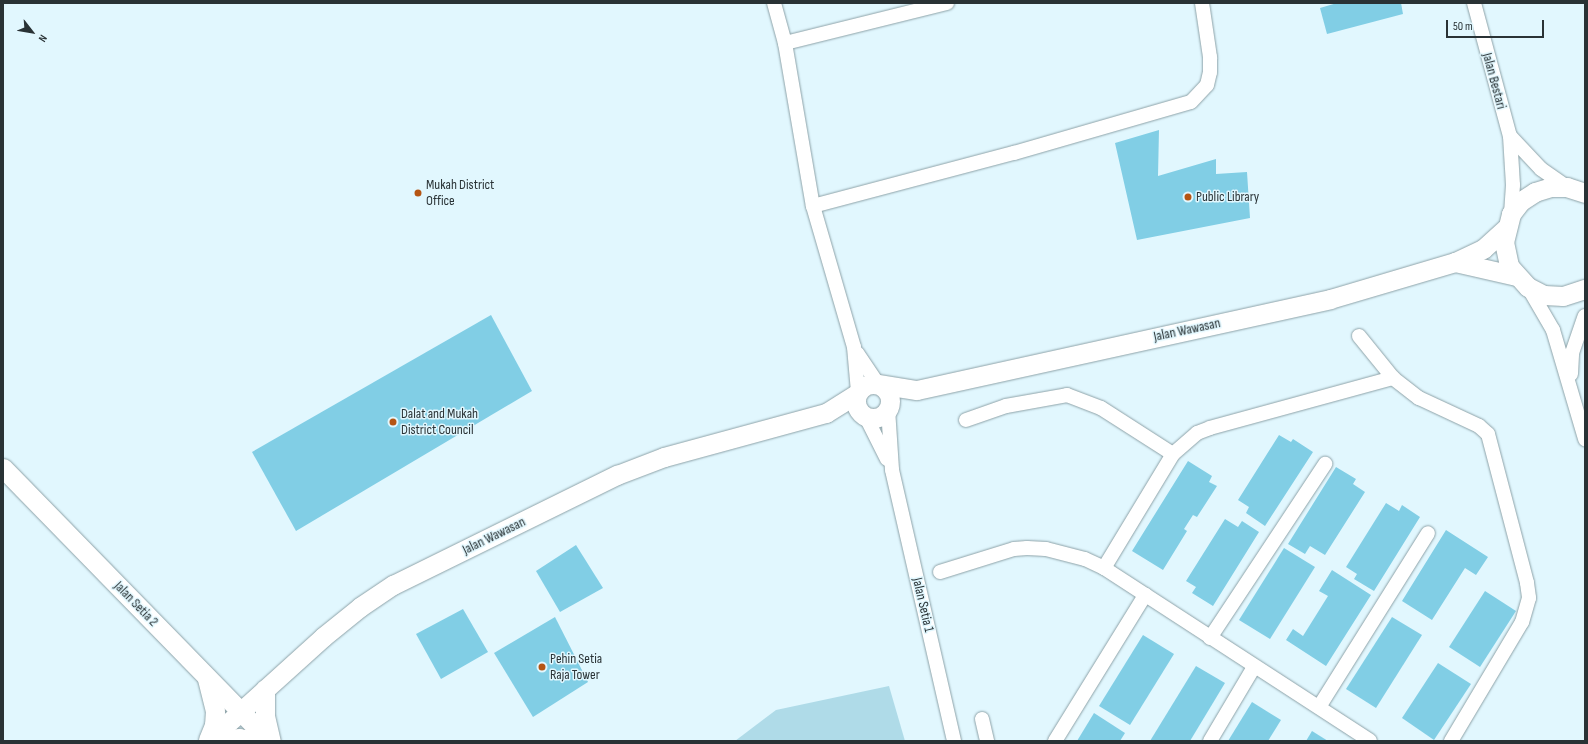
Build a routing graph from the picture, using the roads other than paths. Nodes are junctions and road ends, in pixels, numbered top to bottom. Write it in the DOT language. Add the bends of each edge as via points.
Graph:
graph roads {
  1 [pos="774,3"];
  2 [pos="947,3"];
  3 [pos="1202,3"];
  4 [pos="1474,3"];
  5 [pos="785,43"];
  6 [pos="1510,136"];
  7 [pos="1567,187"];
  8 [pos="1585,193"];
  9 [pos="813,206"];
  10 [pos="1508,222"];
  11 [pos="1455,262"];
  12 [pos="1522,282"];
  13 [pos="1585,289"];
  14 [pos="1585,316"];
  15 [pos="1360,336"];
  16 [pos="854,347"];
  17 [pos="1393,378"];
  18 [pos="878,384"];
  19 [pos="1571,388"];
  20 [pos="917,390"];
  21 [pos="858,393"];
  22 [pos="888,409"];
  23 [pos="826,413"];
  24 [pos="866,417"];
  25 [pos="966,420"];
  26 [pos="1585,439"];
  27 [pos="1173,454"];
  28 [pos="1325,464"];
  29 [pos="3,468"];
  30 [pos="892,470"];
  31 [pos="1428,533"];
  32 [pos="1104,568"];
  33 [pos="940,572"];
  34 [pos="1145,595"];
  35 [pos="1210,638"];
  36 [pos="1254,667"];
  37 [pos="207,678"];
  38 [pos="265,689"];
  39 [pos="1319,707"];
  40 [pos="240,712"];
  41 [pos="982,719"];
  42 [pos="1368,740"];
  43 [pos="208,741"];
  44 [pos="256,741"];
  45 [pos="270,741"];
  46 [pos="954,741"];
  47 [pos="987,741"];
  48 [pos="1055,741"];
  49 [pos="1210,741"];
  50 [pos="1451,741"];
  1 -- 5 [label="street"];
  2 -- 5 [label="street"];
  3 -- 9 [label="street" via="1210,72 1207,85 1191,102 1014,153"];
  4 -- 6 [label="street, Jalan Bestari"];
  5 -- 9 [label="street"];
  6 -- 7 [label="street, Jalan Bestari" via="1541,169"];
  6 -- 10 [label="street, Jalan Bestari" via="1513,185"];
  7 -- 8 [label="street"];
  7 -- 10 [label="street, Jalan Wawasan" via="1551,187 1535,192 1522,201"];
  9 -- 16 [label="street"];
  10 -- 11 [label="street, Jalan Wawasan" via="1483,249"];
  10 -- 12 [label="street" via="1505,254"];
  11 -- 12 [label="street, Jalan Wawasan"];
  11 -- 20 [label="street, Jalan Wawasan" via="1330,299"];
  12 -- 13 [label="street, Jalan Wawasan" via="1544,295 1563,296"];
  12 -- 19 [label="street" via="1553,330"];
  14 -- 19 [label="street" via="1572,353"];
  15 -- 17 [label="street"];
  16 -- 18 [label="street"];
  16 -- 21 [label="street"];
  17 -- 27 [label="street" via="1210,428 1197,434"];
  17 -- 50 [label="street" via="1419,398 1479,426 1488,434 1527,583 1529,598 1522,622"];
  18 -- 20 [label="street, Jalan Wawasan"];
  18 -- 21 [label="street" via="869,384"];
  18 -- 22 [label="street" via="888,392"];
  19 -- 26 [label="street"];
  20 -- 22 [label="street, Jalan Wawasan"];
  21 -- 23 [label="street, Jalan Wawasan"];
  21 -- 24 [label="street" via="856,405"];
  22 -- 24 [label="street" via="879,417"];
  22 -- 30 [label="street, Jalan Setia 1"];
  23 -- 24 [label="street, Jalan Wawasan"];
  23 -- 38 [label="street, Jalan Wawasan" via="664,457 617,475 393,585 360,606"];
  24 -- 30 [label="street, Jalan Setia 1"];
  25 -- 27 [label="street" via="1006,406 1067,396 1101,408"];
  27 -- 32 [label="street"];
  28 -- 35 [label="street"];
  29 -- 37 [label="street, Jalan Setia 2"];
  30 -- 46 [label="street, Jalan Setia 1"];
  31 -- 39 [label="street"];
  32 -- 33 [label="street" via="1069,554 1027,548 1014,549"];
  32 -- 34 [label="street"];
  34 -- 35 [label="street"];
  34 -- 48 [label="street"];
  35 -- 36 [label="street"];
  36 -- 39 [label="street"];
  36 -- 49 [label="street"];
  37 -- 38 [label="street" via="235,693"];
  37 -- 40 [label="street, Jalan Setia 2"];
  37 -- 43 [label="street" via="215,711 214,725"];
  38 -- 40 [label="street, Jalan Wawasan"];
  38 -- 45 [label="street" via="265,716"];
  39 -- 42 [label="street"];
  40 -- 43 [label="street, Jalan Wawasan"];
  40 -- 45 [label="street, Jalan Setia 2"];
  41 -- 47 [label="street"];
  43 -- 44 [label="street" via="239,738"];
}
